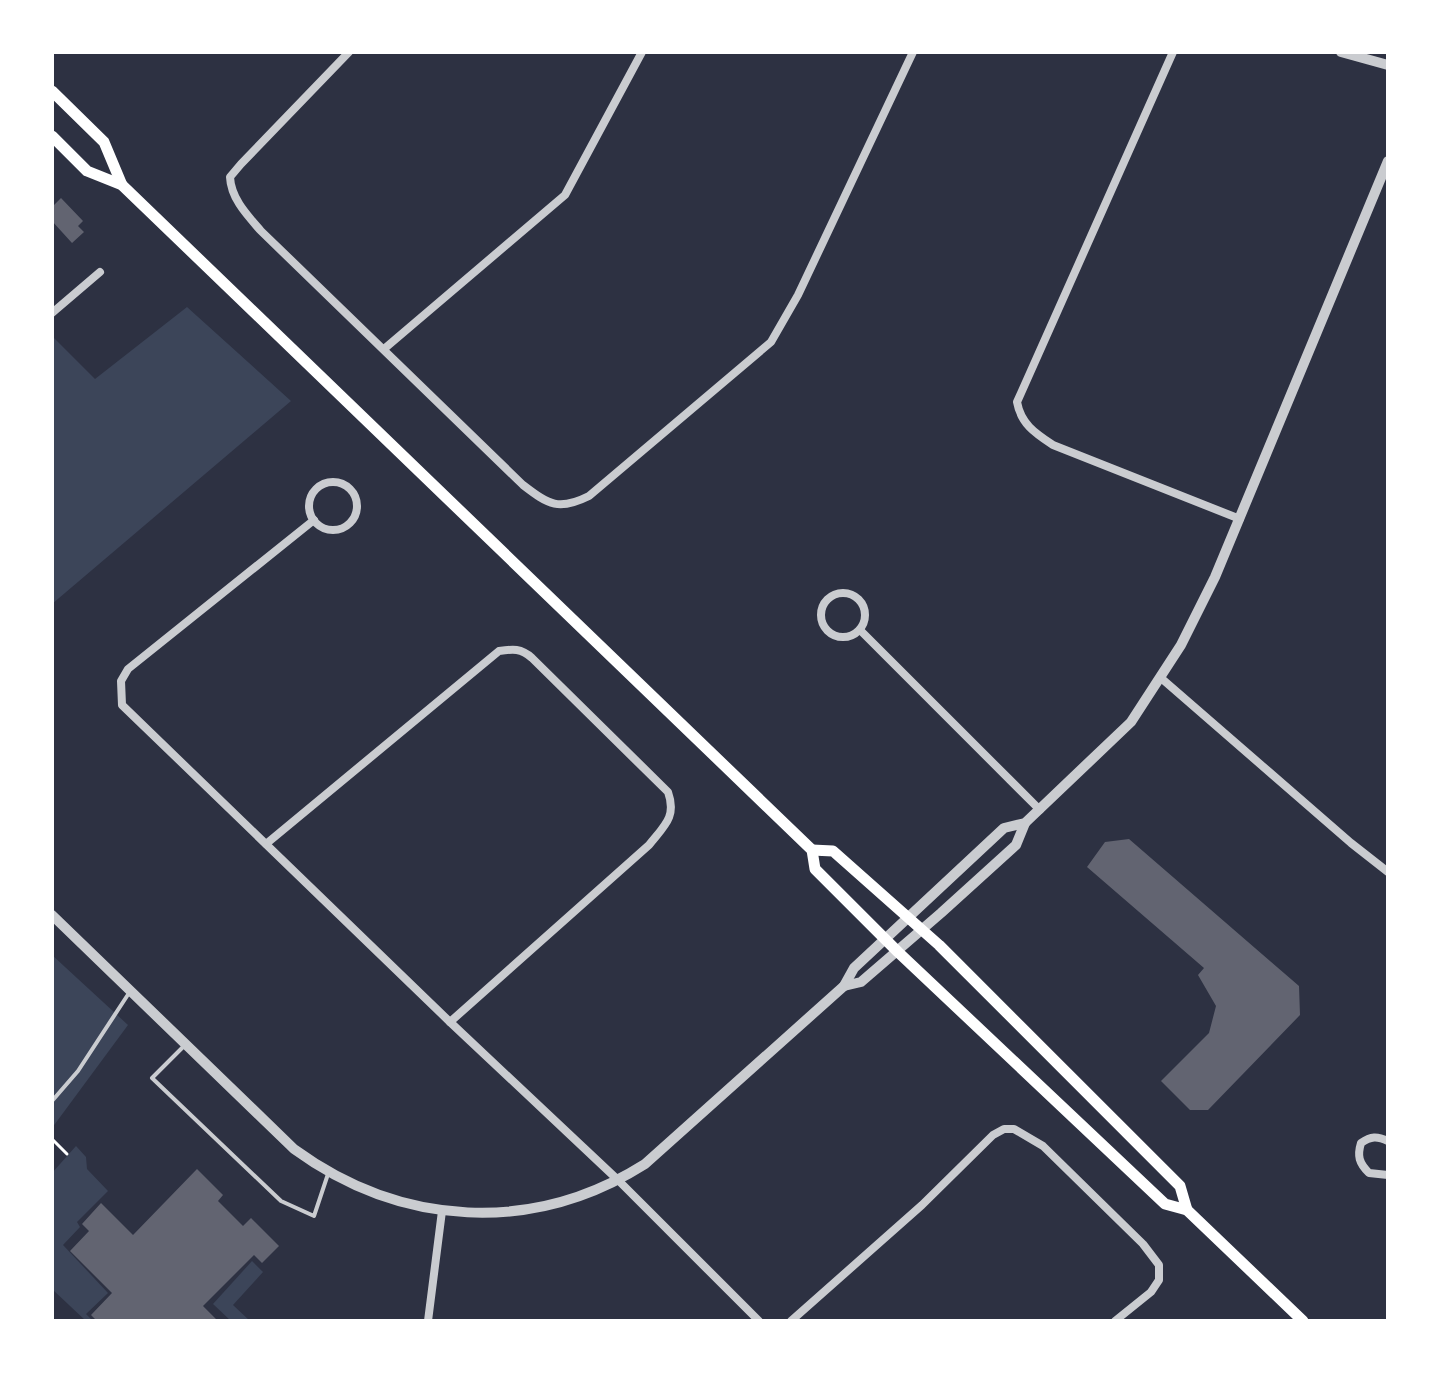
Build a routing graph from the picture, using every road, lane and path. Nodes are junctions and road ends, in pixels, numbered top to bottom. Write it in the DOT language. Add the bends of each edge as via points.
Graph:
graph roads {
  1 [pos="349,52"];
  2 [pos="642,52"];
  3 [pos="913,52"];
  4 [pos="1173,52"];
  5 [pos="1341,52"];
  6 [pos="1388,65"];
  7 [pos="52,91"];
  8 [pos="52,136"];
  9 [pos="1388,161"];
  10 [pos="122,185"];
  11 [pos="100,272"];
  12 [pos="52,313"];
  13 [pos="384,349"];
  14 [pos="1240,519"];
  15 [pos="314,520"];
  16 [pos="860,630"];
  17 [pos="1161,678"];
  18 [pos="1040,810"];
  19 [pos="1025,823"];
  20 [pos="266,844"];
  21 [pos="812,850"];
  22 [pos="1388,872"];
  23 [pos="52,915"];
  24 [pos="908,918"];
  25 [pos="922,930"];
  26 [pos="886,938"];
  27 [pos="898,952"];
  28 [pos="844,986"];
  29 [pos="131,991"];
  30 [pos="450,1022"];
  31 [pos="185,1044"];
  32 [pos="52,1101"];
  33 [pos="52,1139"];
  34 [pos="1388,1141"];
  35 [pos="67,1154"];
  36 [pos="329,1171"];
  37 [pos="1388,1175"];
  38 [pos="619,1181"];
  39 [pos="1187,1210"];
  40 [pos="442,1211"];
  41 [pos="428,1321"];
  42 [pos="759,1321"];
  43 [pos="791,1321"];
  44 [pos="1115,1321"];
  45 [pos="1303,1321"];
  1 -- 13 [label="street" via="241,164 230,177 231,187 261,231"];
  2 -- 13 [label="street" via="565,195"];
  3 -- 13 [label="street" via="771,342 589,496 571,505 541,499"];
  4 -- 14 [label="street" via="1017,402 1034,433 1053,445"];
  5 -- 6 [label="street"];
  7 -- 10 [label="main road" via="104,142"];
  8 -- 10 [label="main road" via="87,171"];
  9 -- 14 [label="street"];
  10 -- 21 [label="main road"];
  11 -- 12 [label="street"];
  14 -- 17 [label="street"];
  15 -- 15 [label="street" via="327,529 350,524 357,510 355,494 343,483 320,485 310,497"];
  15 -- 20 [label="street" via="150,650 121,681 122,705"];
  16 -- 16 [label="street" via="865,611 858,599 839,593 826,601 822,623 831,635 846,638"];
  16 -- 18 [label="street"];
  17 -- 18 [label="street" via="1131,722"];
  17 -- 22 [label="street"];
  18 -- 19 [label="street"];
  19 -- 24 [label="street" via="1004,828"];
  19 -- 25 [label="street" via="1016,845"];
  20 -- 30 [label="street"];
  20 -- 30 [label="street" via="499,651 524,650 668,792 669,821 649,845"];
  21 -- 24 [label="main road" via="833,851"];
  21 -- 26 [label="main road" via="815,869"];
  23 -- 29 [label="street"];
  24 -- 25 [label="main road"];
  24 -- 26 [label="street"];
  25 -- 27 [label="street"];
  25 -- 39 [label="main road" via="1180,1186"];
  26 -- 27 [label="main road"];
  26 -- 28 [label="street" via="854,968"];
  27 -- 28 [label="street" via="861,982"];
  27 -- 39 [label="main road" via="1165,1204"];
  28 -- 38 [label="street" via="645,1164"];
  29 -- 31 [label="street"];
  29 -- 32 [label="lane"];
  30 -- 38 [label="street"];
  31 -- 36 [label="street" via="294,1149"];
  31 -- 36 [label="lane" via="152,1078 281,1201 314,1216"];
  33 -- 35 [label="path"];
  34 -- 37 [label="street" via="1368,1138 1358,1153 1369,1173"];
  36 -- 40 [label="street" via="395,1201"];
  38 -- 40 [label="street" via="504,1214"];
  38 -- 42 [label="street"];
  39 -- 45 [label="main road"];
  40 -- 41 [label="street"];
  43 -- 44 [label="street" via="1004,1129 1043,1146 1159,1265 1159,1280 1151,1292"];
}
